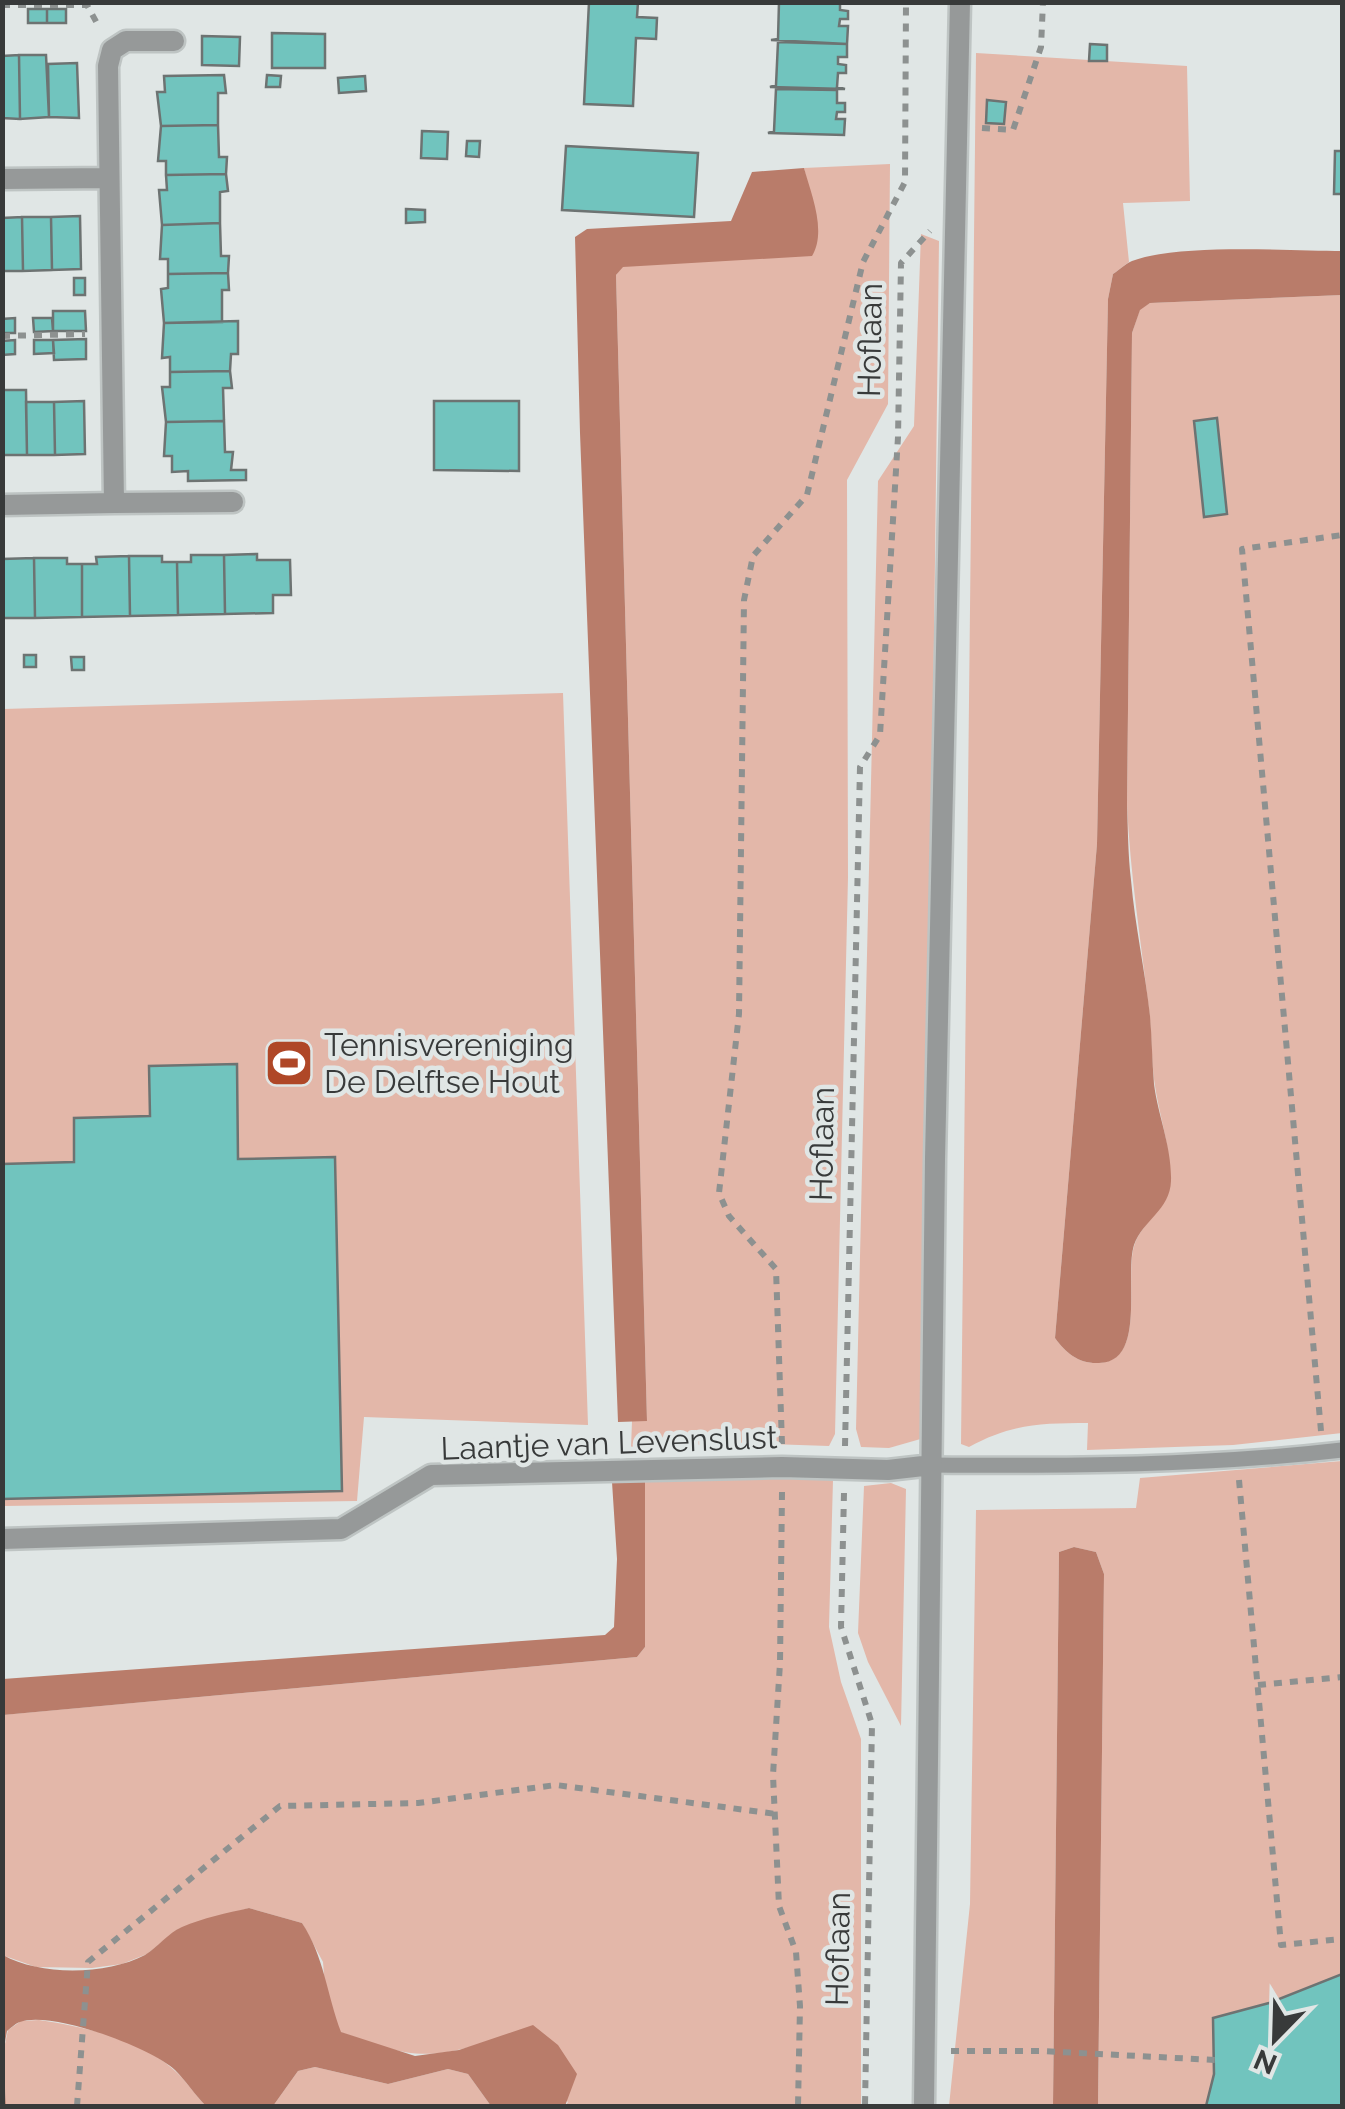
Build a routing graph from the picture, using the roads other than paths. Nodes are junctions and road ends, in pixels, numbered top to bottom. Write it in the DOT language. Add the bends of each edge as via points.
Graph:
graph roads {
  1 [pos="960,2"];
  2 [pos="174,41"];
  3 [pos="109,178"];
  4 [pos="2,180"];
  5 [pos="233,502"];
  6 [pos="114,503"];
  7 [pos="2,505"];
  8 [pos="1342,1450"];
  9 [pos="932,1465"];
  10 [pos="2,1539"];
  11 [pos="924,2106"];
  1 -- 9 [label="street"];
  2 -- 3 [label="street" via="126,41 112,50"];
  3 -- 4 [label="street"];
  3 -- 6 [label="street"];
  5 -- 6 [label="street"];
  6 -- 7 [label="street"];
  8 -- 9 [label="lane" via="1131,1466"];
  9 -- 10 [label="street, Laantje van Levenslust" via="431,1475 341,1529"];
  9 -- 11 [label="street"];
}
